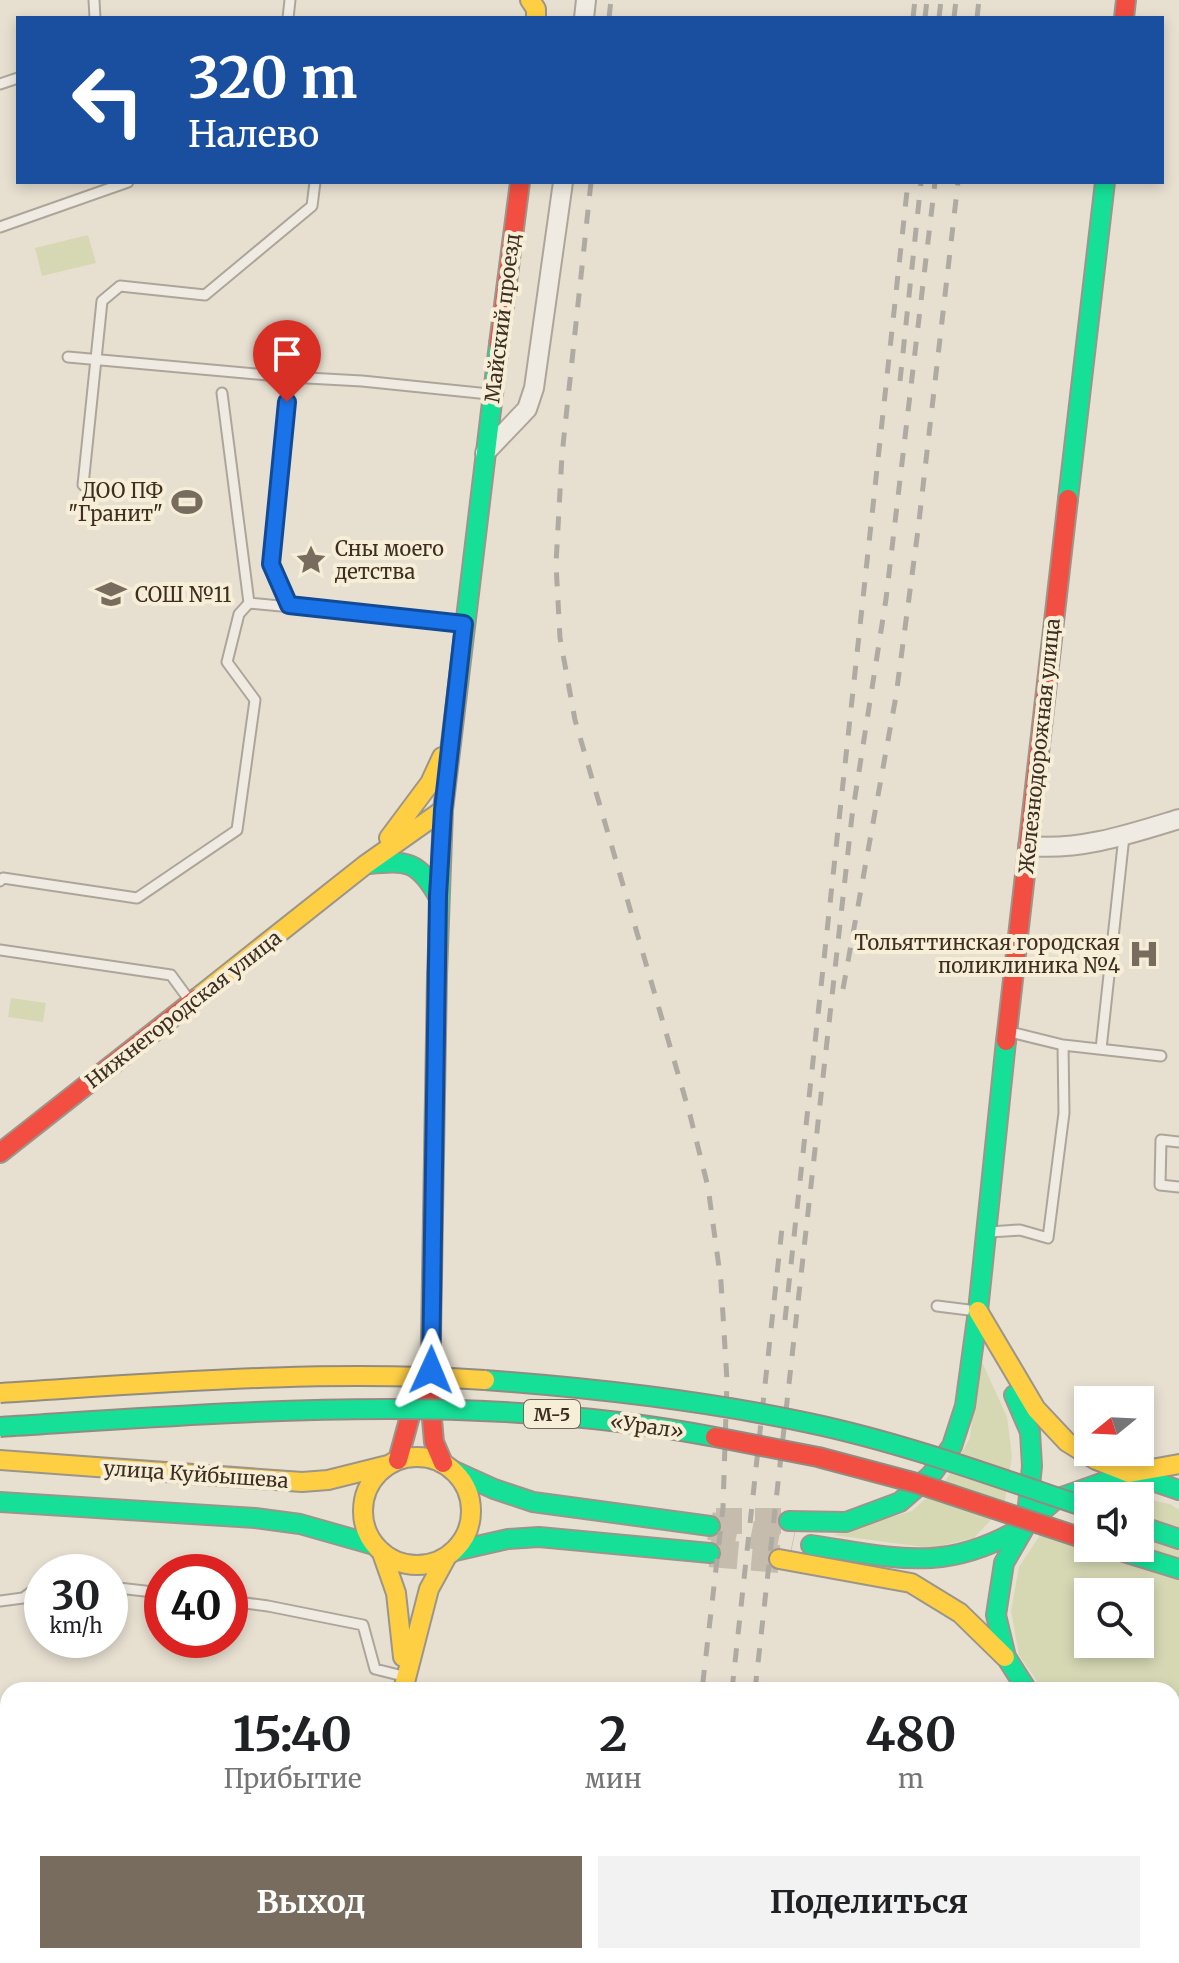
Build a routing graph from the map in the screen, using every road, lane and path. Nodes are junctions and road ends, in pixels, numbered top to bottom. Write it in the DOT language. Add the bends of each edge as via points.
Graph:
graph roads {
  1 [pos="122,184"];
  2 [pos="315,184"];
  3 [pos="520,184"];
  4 [pos="563,184"];
  5 [pos="1105,184"];
  6 [pos="0,227"];
  7 [pos="68,357"];
  8 [pos="96,359"];
  9 [pos="289,377"];
  10 [pos="222,393"];
  11 [pos="493,395"];
  12 [pos="485,453"];
  13 [pos="83,485"];
  14 [pos="249,603"];
  15 [pos="289,605"];
  16 [pos="464,624"];
  17 [pos="449,740"];
  18 [pos="443,810"];
  19 [pos="1179,819"];
  20 [pos="1124,836"];
  21 [pos="1028,846"];
  22 [pos="365,865"];
  23 [pos="0,881"];
  24 [pos="438,896"];
  25 [pos="0,950"];
  26 [pos="191,1003"];
  27 [pos="1007,1031"];
  28 [pos="1063,1045"];
  29 [pos="1101,1049"];
  30 [pos="1161,1056"];
  31 [pos="1179,1142"];
  32 [pos="0,1153"];
  33 [pos="1179,1187"];
  34 [pos="985,1232"];
  35 [pos="937,1306"];
  36 [pos="978,1311"];
  37 [pos="432,1316"];
  38 [pos="0,1393"];
  39 [pos="0,1427"];
  40 [pos="0,1460"];
  41 [pos="393,1463"];
  42 [pos="1179,1464"];
  43 [pos="447,1467"];
  44 [pos="1129,1473"];
  45 [pos="1179,1490"];
  46 [pos="0,1502"];
  47 [pos="1074,1503"];
  48 [pos="789,1521"];
  49 [pos="713,1524"];
  50 [pos="1026,1525"];
  51 [pos="1154,1531"];
  52 [pos="1074,1535"];
  53 [pos="1179,1539"];
  54 [pos="793,1543"];
  55 [pos="378,1549"];
  56 [pos="710,1553"];
  57 [pos="451,1554"];
  58 [pos="779,1559"];
  59 [pos="1154,1561"];
  60 [pos="1179,1569"];
  61 [pos="24,1597"];
  62 [pos="0,1601"];
  63 [pos="248,1604"];
  64 [pos="1006,1657"];
  65 [pos="402,1682"];
  66 [pos="404,1682"];
  67 [pos="404,1682"];
  68 [pos="1022,1682"];
  1 -- 6 [label="lane"];
  2 -- 8 [label="lane" via="312,206 205,295 120,286 102,301"];
  3 -- 11 [label="main road, Майский проезд"];
  4 -- 12 [label="street" via="534,388 527,409"];
  5 -- 21 [label="main road, Железнодорожная улица"];
  7 -- 8 [label="lane"];
  8 -- 9 [label="lane"];
  8 -- 13 [label="lane"];
  9 -- 11 [label="lane"];
  9 -- 15 [label="lane" via="271,564"];
  10 -- 14 [label="lane"];
  11 -- 12 [label="main road, Майский проезд"];
  12 -- 16 [label="main road"];
  14 -- 15 [label="lane"];
  14 -- 23 [label="lane" via="239,614 227,662 255,700 237,830 137,898"];
  15 -- 16 [label="lane"];
  16 -- 17 [label="main road"];
  17 -- 18 [label="main road"];
  17 -- 22 [label="main road" via="430,783"];
  18 -- 22 [label="main road"];
  18 -- 24 [label="main road"];
  19 -- 20 [label="street"];
  20 -- 21 [label="street" via="1055,849"];
  20 -- 29 [label="lane"];
  21 -- 27 [label="main road, Железнодорожная улица"];
  22 -- 24 [label="main road" via="405,861 426,874"];
  22 -- 26 [label="main road, Нижнегородская улица"];
  24 -- 37 [label="main road"];
  25 -- 26 [label="lane" via="171,975"];
  26 -- 32 [label="main road, Нижнегородская улица"];
  27 -- 28 [label="lane"];
  27 -- 34 [label="main road, Железнодорожная улица"];
  28 -- 29 [label="lane"];
  28 -- 34 [label="lane" via="1064,1113 1048,1238 1020,1230"];
  29 -- 30 [label="lane"];
  31 -- 33 [label="lane" via="1161,1140 1160,1185"];
  34 -- 36 [label="main road, Железнодорожная улица"];
  35 -- 36 [label="lane"];
  36 -- 44 [label="main road" via="1036,1409 1067,1442"];
  36 -- 48 [label="main road, Железнодорожная улица" via="965,1406 952,1446 931,1475 900,1502 846,1522"];
  36 -- 50 [label="main road" via="1030,1432"];
  37 -- 41 [label="main road" via="413,1409"];
  37 -- 43 [label="main road" via="434,1442"];
  38 -- 47 [label="main road, «Урал» / М-5, bridge" via="234,1379 438,1377 556,1385 810,1423 930,1455"];
  39 -- 52 [label="main road, «Урал» / М-5, bridge" via="360,1408 547,1413 684,1431 818,1457"];
  40 -- 41 [label="main road, улица Куйбышева" via="302,1482"];
  41 -- 43 [label="main road" via="421,1457"];
  41 -- 55 [label="main road" via="372,1481 364,1502 364,1525"];
  42 -- 44 [label="main road"];
  43 -- 49 [label="main road" via="533,1502"];
  43 -- 57 [label="main road" via="466,1488 472,1510 468,1532"];
  44 -- 45 [label="main road"];
  44 -- 50 [label="main road" via="1056,1499"];
  46 -- 55 [label="main road, улица Куйбышева" via="255,1518 300,1524"];
  50 -- 54 [label="main road" via="999,1543 958,1557"];
  50 -- 64 [label="main road" via="1004,1563 996,1615"];
  51 -- 53 [label="main road"];
  55 -- 57 [label="main road" via="414,1566"];
  55 -- 66 [label="main road" via="396,1593"];
  56 -- 57 [label="main road" via="539,1537"];
  57 -- 67 [label="main road" via="429,1589"];
  58 -- 64 [label="main road" via="911,1583 960,1613"];
  59 -- 60 [label="main road"];
  61 -- 62 [label="lane"];
  63 -- 65 [label="lane" via="363,1625 375,1669"];
  64 -- 68 [label="main road"];
}
